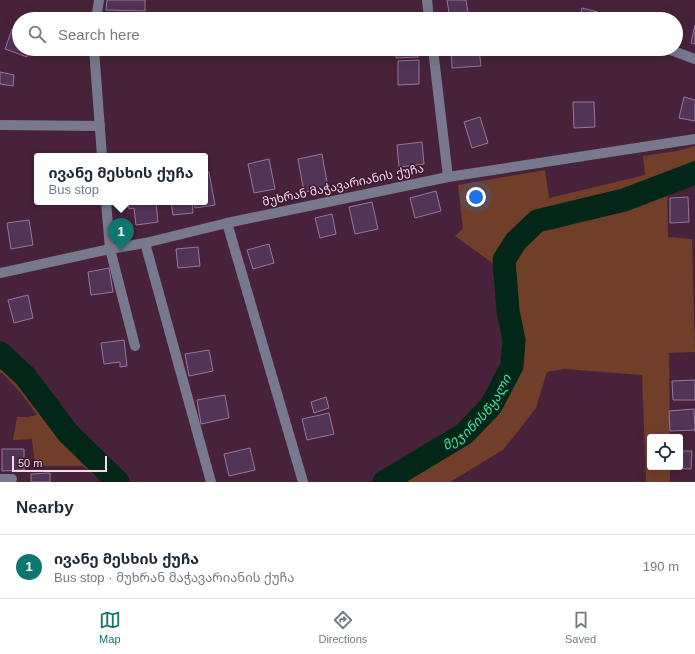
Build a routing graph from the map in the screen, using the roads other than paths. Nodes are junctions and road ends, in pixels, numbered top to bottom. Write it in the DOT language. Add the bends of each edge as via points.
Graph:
graph roads {
  1 [pos="99,0"];
  2 [pos="427,0"];
  3 [pos="97,12"];
  4 [pos="428,12"];
  5 [pos="683,55"];
  6 [pos="95,56"];
  7 [pos="434,56"];
  8 [pos="695,59"];
  9 [pos="0,125"];
  10 [pos="100,126"];
  11 [pos="695,138"];
  12 [pos="102,153"];
  13 [pos="448,177"];
  14 [pos="106,205"];
  15 [pos="227,223"];
  16 [pos="145,243"];
  17 [pos="110,249"];
  18 [pos="0,273"];
  19 [pos="135,346"];
  20 [pos="0,479"];
  21 [pos="12,479"];
  22 [pos="211,482"];
  23 [pos="304,482"];
  1 -- 3 [label="street"];
  2 -- 4 [label="street"];
  5 -- 8 [label="street"];
  6 -- 10 [label="street"];
  7 -- 13 [label="street"];
  9 -- 10 [label="street"];
  10 -- 12 [label="street"];
  11 -- 13 [label="street, მუხრან მაჭავარიანის ქუჩა"];
  13 -- 15 [label="street, მუხრან მაჭავარიანის ქუჩა"];
  14 -- 17 [label="street"];
  15 -- 16 [label="street, მუხრან მაჭავარიანის ქუჩა"];
  15 -- 23 [label="street"];
  16 -- 17 [label="street, მუხრან მაჭავარიანის ქუჩა"];
  16 -- 22 [label="street"];
  17 -- 18 [label="street, მუხრან მაჭავარიანის ქუჩა"];
  17 -- 19 [label="street"];
  20 -- 21 [label="street"];
}
